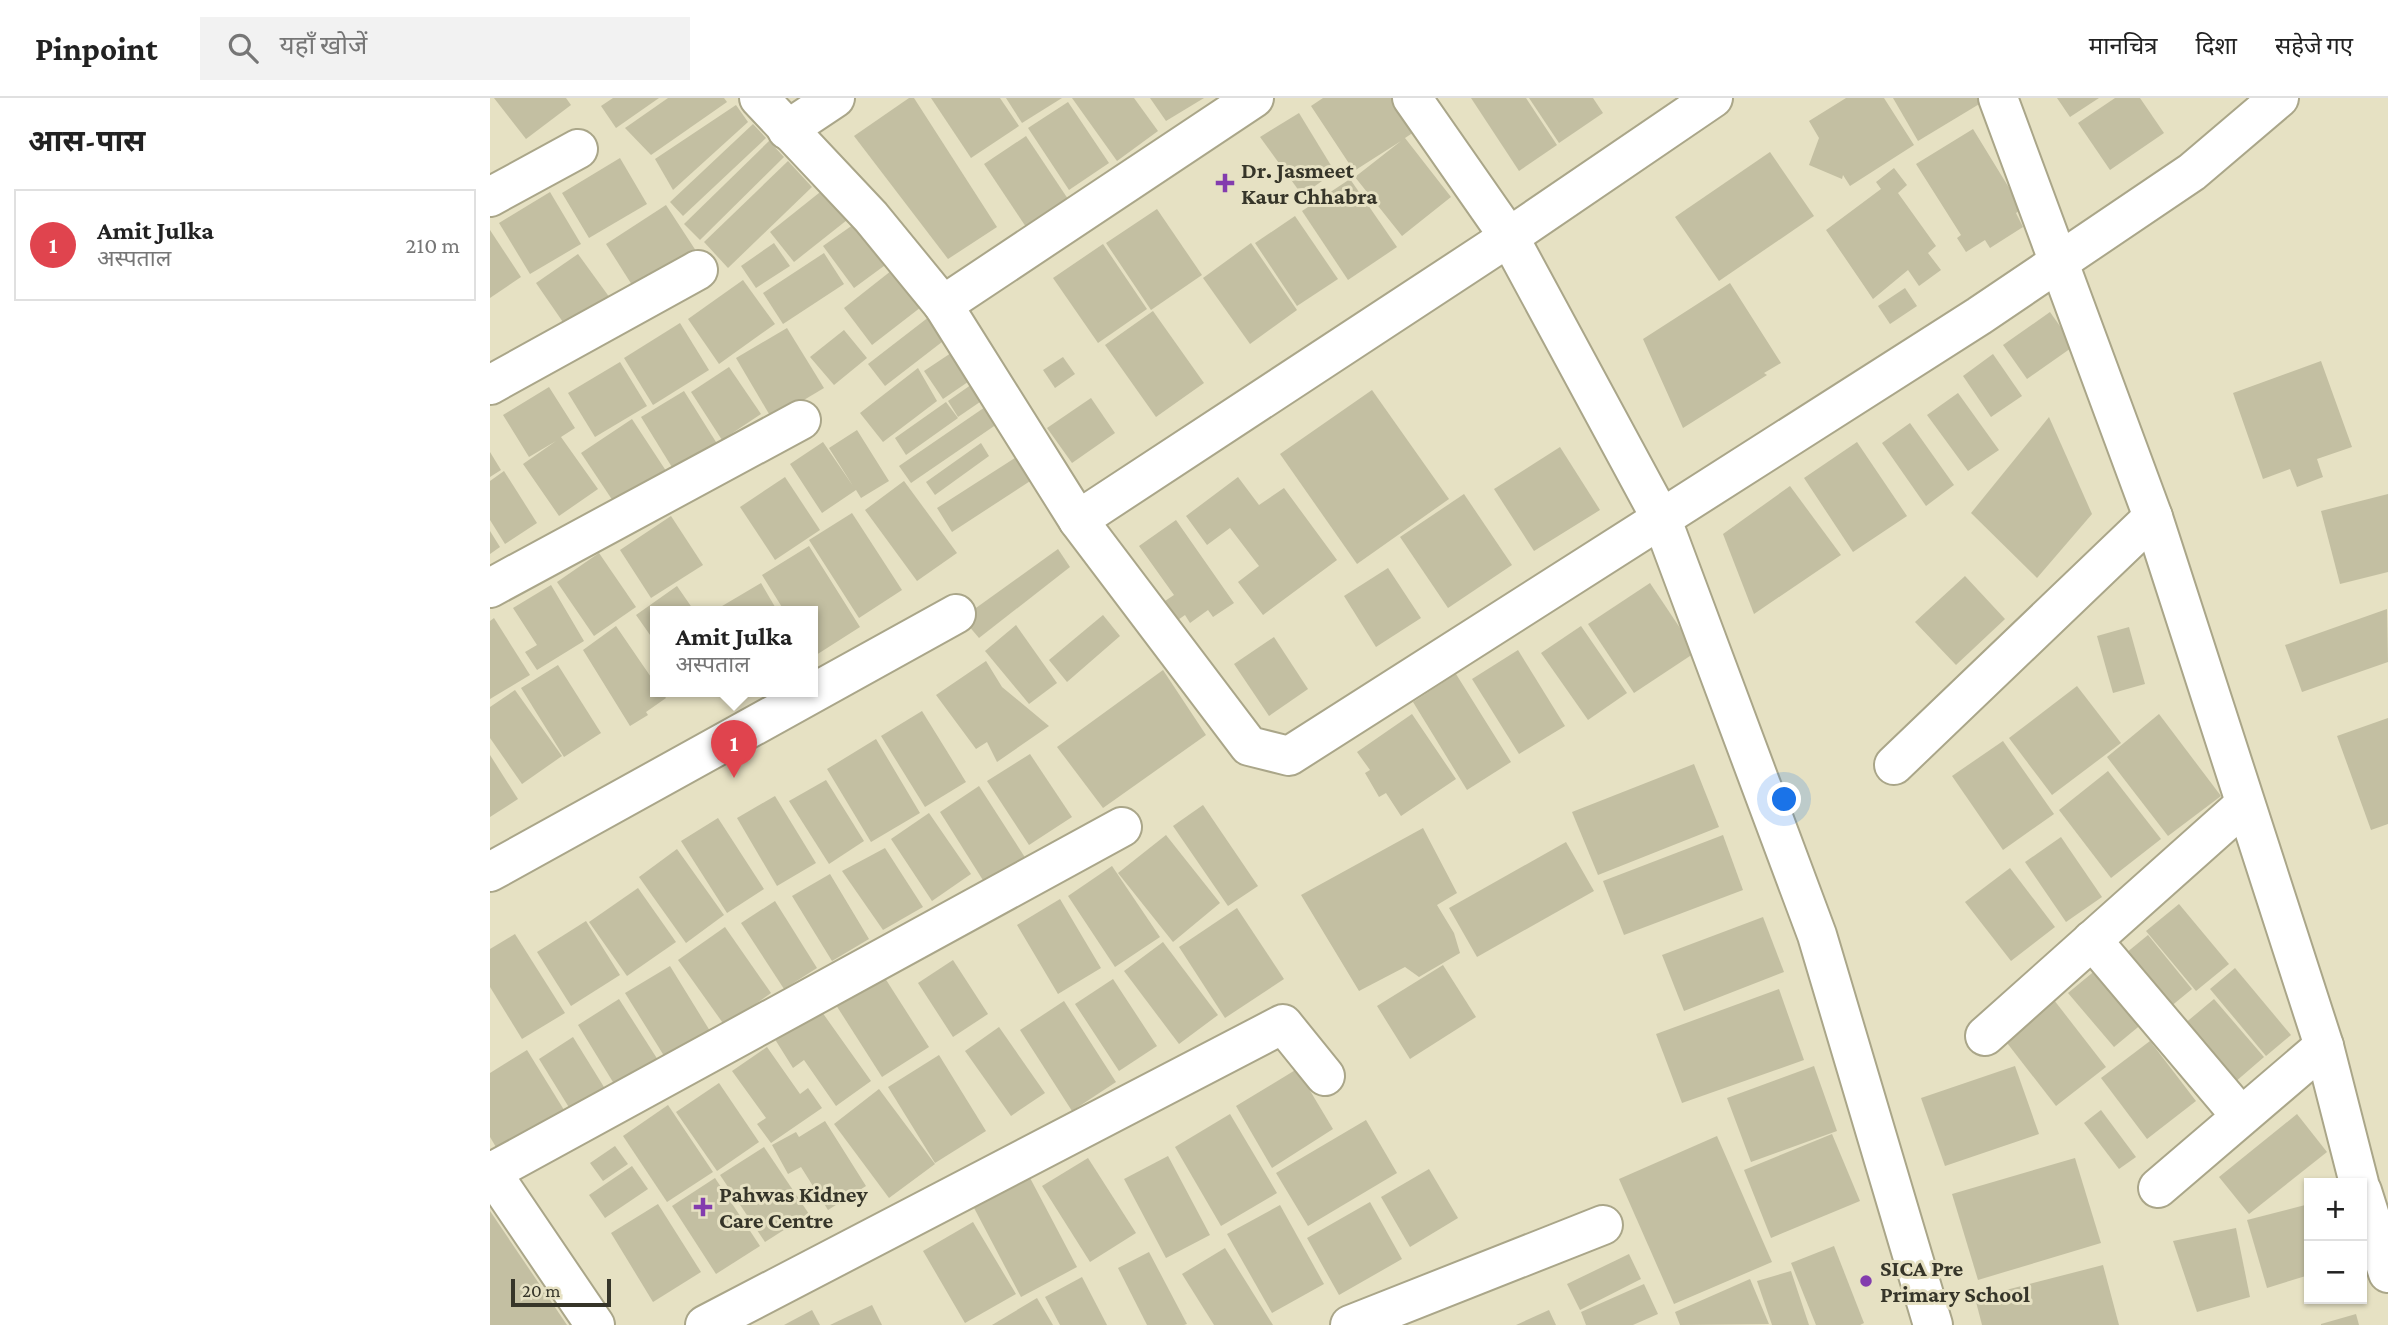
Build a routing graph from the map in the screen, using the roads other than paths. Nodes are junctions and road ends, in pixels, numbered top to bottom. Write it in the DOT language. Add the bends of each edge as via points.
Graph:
graph roads {
  1 [pos="759,98"];
  2 [pos="835,98"];
  3 [pos="1254,98"];
  4 [pos="1412,98"];
  5 [pos="1713,98"];
  6 [pos="1998,98"];
  7 [pos="2279,98"];
  8 [pos="787,130"];
  9 [pos="578,149"];
  10 [pos="490,197"];
  11 [pos="1509,237"];
  12 [pos="2059,259"];
  13 [pos="698,270"];
  14 [pos="943,305"];
  15 [pos="490,385"];
  16 [pos="801,420"];
  17 [pos="2153,517"];
  18 [pos="1078,520"];
  19 [pos="1662,520"];
  20 [pos="490,589"];
  21 [pos="957,614"];
  22 [pos="818,691"];
  23 [pos="807,697"];
  24 [pos="1894,765"];
  25 [pos="2245,804"];
  26 [pos="1122,827"];
  27 [pos="490,872"];
  28 [pos="2092,940"];
  29 [pos="1985,1036"];
  30 [pos="2325,1045"];
  31 [pos="1325,1076"];
  32 [pos="2240,1115"];
  33 [pos="491,1172"];
  34 [pos="2388,1175"];
  35 [pos="2358,1178"];
  36 [pos="2367,1181"];
  37 [pos="2158,1188"];
  38 [pos="2367,1207"];
  39 [pos="1603,1225"];
  40 [pos="2388,1273"];
  41 [pos="595,1325"];
  42 [pos="705,1325"];
  43 [pos="1350,1325"];
  44 [pos="1933,1325"];
  1 -- 8 [label="street"];
  2 -- 8 [label="street"];
  3 -- 14 [label="street"];
  4 -- 11 [label="street"];
  5 -- 11 [label="street"];
  6 -- 12 [label="street"];
  7 -- 12 [label="street" via="2192,172"];
  8 -- 14 [label="street" via="871,216"];
  9 -- 10 [label="street"];
  11 -- 18 [label="street"];
  11 -- 19 [label="street"];
  12 -- 17 [label="street"];
  12 -- 19 [label="street" via="1979,316"];
  13 -- 15 [label="street"];
  14 -- 18 [label="street"];
  16 -- 20 [label="street"];
  17 -- 24 [label="street"];
  17 -- 25 [label="street"];
  18 -- 19 [label="street" via="1249,747 1289,756"];
  19 -- 44 [label="street" via="1818,935"];
  21 -- 22 [label="street"];
  23 -- 27 [label="street"];
  25 -- 28 [label="street"];
  25 -- 30 [label="street"];
  26 -- 33 [label="street"];
  28 -- 29 [label="street"];
  28 -- 32 [label="street"];
  30 -- 32 [label="street"];
  30 -- 35 [label="street"];
  31 -- 42 [label="street" via="1283,1024"];
  32 -- 37 [label="street"];
  33 -- 41 [label="street"];
  34 -- 36 [label="street"];
  38 -- 40 [label="street"];
  39 -- 43 [label="street"];
}
